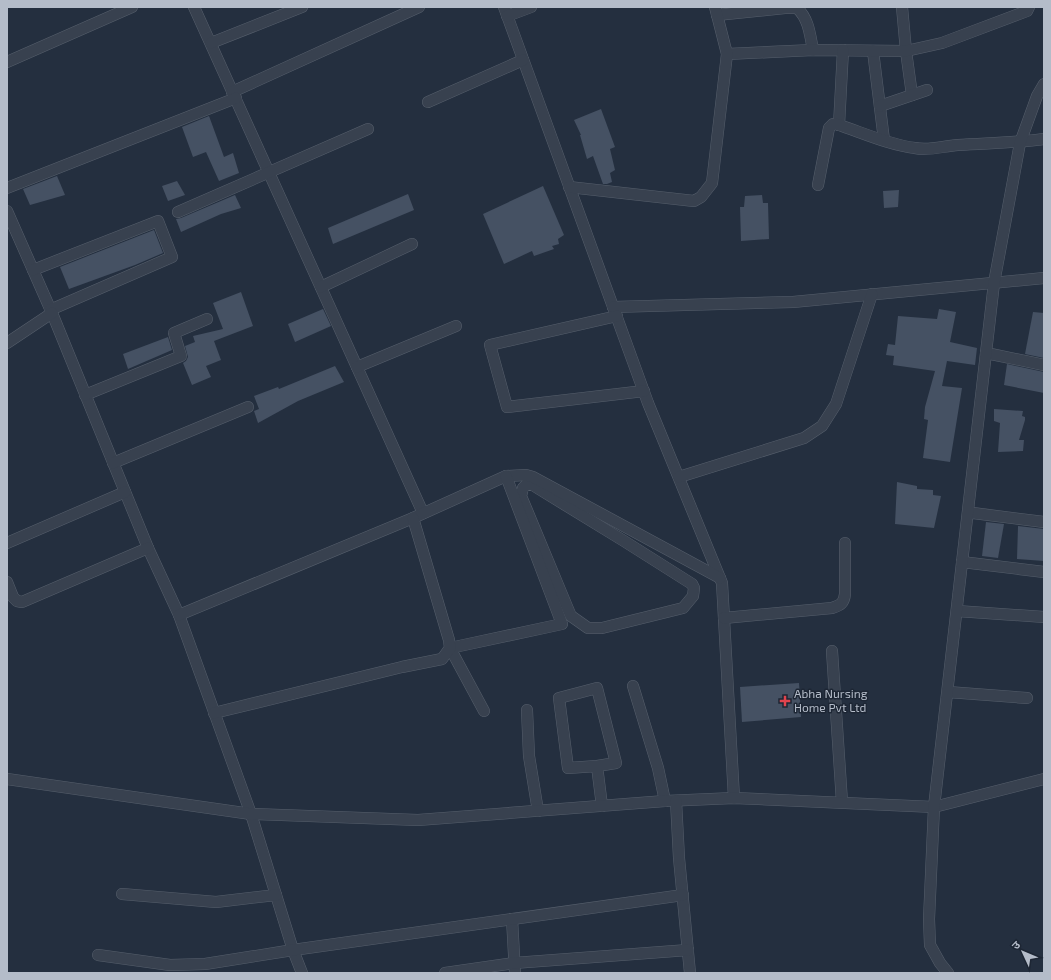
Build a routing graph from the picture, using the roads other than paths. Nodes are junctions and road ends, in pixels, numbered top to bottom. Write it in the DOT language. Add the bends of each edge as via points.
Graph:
graph roads {
  1 [pos="132,7"];
  2 [pos="194,7"];
  3 [pos="302,7"];
  4 [pos="419,7"];
  5 [pos="531,7"];
  6 [pos="902,7"];
  7 [pos="1030,7"];
  8 [pos="716,11"];
  9 [pos="505,12"];
  10 [pos="211,43"];
  11 [pos="813,50"];
  12 [pos="843,50"];
  13 [pos="873,51"];
  14 [pos="906,51"];
  15 [pos="727,54"];
  16 [pos="523,60"];
  17 [pos="7,62"];
  18 [pos="1044,84"];
  19 [pos="927,90"];
  20 [pos="234,95"];
  21 [pos="912,95"];
  22 [pos="428,102"];
  23 [pos="880,106"];
  24 [pos="839,125"];
  25 [pos="368,129"];
  26 [pos="1044,139"];
  27 [pos="884,140"];
  28 [pos="1020,143"];
  29 [pos="269,173"];
  30 [pos="818,185"];
  31 [pos="569,187"];
  32 [pos="7,188"];
  33 [pos="178,212"];
  34 [pos="8,215"];
  35 [pos="412,244"];
  36 [pos="33,270"];
  37 [pos="1044,278"];
  38 [pos="994,283"];
  39 [pos="321,287"];
  40 [pos="872,294"];
  41 [pos="51,311"];
  42 [pos="615,312"];
  43 [pos="207,319"];
  44 [pos="456,326"];
  45 [pos="7,343"];
  46 [pos="986,353"];
  47 [pos="1044,365"];
  48 [pos="357,367"];
  49 [pos="644,391"];
  50 [pos="85,396"];
  51 [pos="248,407"];
  52 [pos="113,463"];
  53 [pos="506,476"];
  54 [pos="678,477"];
  55 [pos="125,492"];
  56 [pos="968,514"];
  57 [pos="418,515"];
  58 [pos="617,522"];
  59 [pos="1044,522"];
  60 [pos="610,532"];
  61 [pos="7,543"];
  62 [pos="845,543"];
  63 [pos="148,548"];
  64 [pos="962,562"];
  65 [pos="1044,572"];
  66 [pos="720,578"];
  67 [pos="7,582"];
  68 [pos="957,611"];
  69 [pos="179,615"];
  70 [pos="1044,617"];
  71 [pos="724,618"];
  72 [pos="450,648"];
  73 [pos="832,651"];
  74 [pos="633,686"];
  75 [pos="948,692"];
  76 [pos="1027,698"];
  77 [pos="527,710"];
  78 [pos="484,711"];
  79 [pos="214,713"];
  80 [pos="597,766"];
  81 [pos="7,779"];
  82 [pos="1044,779"];
  83 [pos="734,798"];
  84 [pos="671,801"];
  85 [pos="842,802"];
  86 [pos="602,806"];
  87 [pos="934,807"];
  88 [pos="538,811"];
  89 [pos="251,814"];
  90 [pos="122,894"];
  91 [pos="683,895"];
  92 [pos="276,896"];
  93 [pos="512,918"];
  94 [pos="293,950"];
  95 [pos="688,950"];
  96 [pos="98,955"];
  97 [pos="515,968"];
  98 [pos="302,973"];
  99 [pos="445,973"];
  100 [pos="690,973"];
  101 [pos="948,973"];
  1 -- 17 [label="street"];
  2 -- 10 [label="street"];
  3 -- 10 [label="street"];
  4 -- 20 [label="street"];
  5 -- 9 [label="street"];
  6 -- 14 [label="street"];
  7 -- 14 [label="street" via="1027,11 942,43"];
  8 -- 11 [label="street" via="797,8 807,23"];
  8 -- 15 [label="street"];
  9 -- 16 [label="street"];
  10 -- 20 [label="street"];
  11 -- 12 [label="street"];
  11 -- 15 [label="street"];
  12 -- 13 [label="street"];
  12 -- 24 [label="street"];
  13 -- 14 [label="street"];
  13 -- 23 [label="street"];
  14 -- 21 [label="street"];
  15 -- 31 [label="street" via="712,183 701,197 694,201"];
  16 -- 22 [label="street"];
  16 -- 31 [label="street"];
  18 -- 28 [label="street"];
  19 -- 21 [label="street"];
  20 -- 29 [label="street"];
  20 -- 32 [label="street"];
  21 -- 23 [label="street"];
  23 -- 27 [label="street"];
  24 -- 27 [label="street"];
  24 -- 30 [label="street" via="833,124 829,128"];
  25 -- 29 [label="street"];
  26 -- 28 [label="street"];
  27 -- 28 [label="street" via="932,150 956,145"];
  28 -- 38 [label="street"];
  29 -- 33 [label="street"];
  29 -- 39 [label="street"];
  31 -- 42 [label="street"];
  34 -- 36 [label="street"];
  35 -- 39 [label="street"];
  36 -- 41 [label="street"];
  36 -- 41 [label="street" via="158,220 172,257"];
  37 -- 38 [label="street"];
  38 -- 40 [label="street"];
  38 -- 46 [label="street"];
  39 -- 48 [label="street"];
  40 -- 42 [label="street" via="794,302"];
  40 -- 54 [label="street" via="836,404 822,426 804,438"];
  41 -- 45 [label="street"];
  41 -- 50 [label="street"];
  42 -- 49 [label="street"];
  42 -- 49 [label="street" via="490,345 507,407"];
  43 -- 50 [label="street" via="174,333 181,356"];
  44 -- 48 [label="street"];
  46 -- 47 [label="street"];
  46 -- 56 [label="street"];
  48 -- 57 [label="street"];
  49 -- 54 [label="street"];
  50 -- 52 [label="street"];
  51 -- 52 [label="street"];
  52 -- 55 [label="street"];
  53 -- 57 [label="street"];
  53 -- 58 [label="street" via="533,477"];
  53 -- 72 [label="street" via="562,624"];
  54 -- 66 [label="street"];
  55 -- 61 [label="street"];
  55 -- 63 [label="street"];
  56 -- 59 [label="street"];
  56 -- 64 [label="street"];
  57 -- 69 [label="street"];
  57 -- 72 [label="street"];
  58 -- 60 [label="street"];
  58 -- 66 [label="street"];
  60 -- 60 [label="street" via="692,584 693,596 683,608 602,628 588,628 571,616 521,496 523,488 531,484"];
  62 -- 71 [label="street" via="845,594 840,606"];
  63 -- 67 [label="street" via="22,602 17,602 13,597"];
  63 -- 69 [label="street"];
  64 -- 65 [label="street"];
  64 -- 68 [label="street"];
  66 -- 71 [label="street"];
  68 -- 70 [label="street"];
  68 -- 75 [label="street"];
  69 -- 79 [label="street"];
  71 -- 83 [label="street"];
  72 -- 78 [label="street"];
  72 -- 79 [label="street" via="442,659"];
  73 -- 85 [label="street"];
  74 -- 84 [label="street"];
  75 -- 76 [label="street"];
  75 -- 87 [label="street"];
  77 -- 88 [label="street" via="529,756"];
  79 -- 89 [label="street"];
  80 -- 80 [label="street" via="616,763 597,688 559,698 568,768"];
  80 -- 86 [label="street"];
  81 -- 89 [label="street"];
  82 -- 87 [label="street"];
  83 -- 84 [label="street"];
  83 -- 85 [label="street"];
  84 -- 86 [label="street"];
  84 -- 91 [label="street"];
  85 -- 87 [label="street"];
  86 -- 88 [label="street"];
  87 -- 101 [label="street" via="930,946"];
  88 -- 89 [label="street" via="418,820"];
  89 -- 92 [label="street"];
  90 -- 92 [label="street" via="216,902"];
  91 -- 93 [label="street"];
  91 -- 95 [label="street"];
  92 -- 94 [label="street"];
  93 -- 94 [label="street"];
  93 -- 97 [label="street"];
  94 -- 96 [label="street" via="205,964 170,966"];
  94 -- 98 [label="street"];
  95 -- 97 [label="street"];
  95 -- 100 [label="street"];
  97 -- 99 [label="street"];
}
